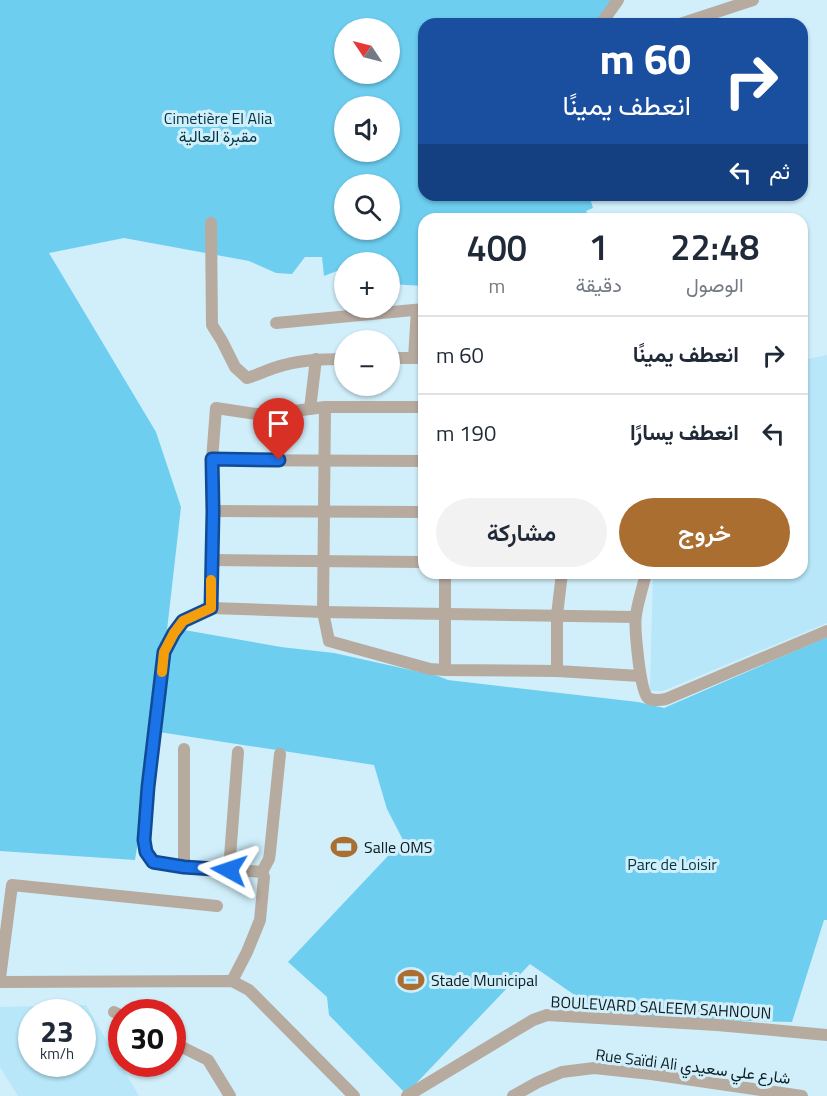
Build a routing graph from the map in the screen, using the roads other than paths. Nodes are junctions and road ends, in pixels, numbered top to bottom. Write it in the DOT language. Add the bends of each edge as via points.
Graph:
graph roads {
  1 [pos="618,0"];
  2 [pos="753,0"];
  3 [pos="729,4"];
  4 [pos="605,18"];
  5 [pos="695,18"];
  6 [pos="211,223"];
  7 [pos="418,310"];
  8 [pos="276,323"];
  9 [pos="334,358"];
  10 [pos="400,358"];
  11 [pos="418,358"];
  12 [pos="316,359"];
  13 [pos="325,407"];
  14 [pos="418,407"];
  15 [pos="310,409"];
  16 [pos="212,459"];
  17 [pos="324,460"];
  18 [pos="418,461"];
  19 [pos="213,511"];
  20 [pos="323,512"];
  21 [pos="418,512"];
  22 [pos="212,560"];
  23 [pos="324,561"];
  24 [pos="418,562"];
  25 [pos="445,579"];
  26 [pos="561,579"];
  27 [pos="644,579"];
  28 [pos="211,608"];
  29 [pos="323,612"];
  30 [pos="445,614"];
  31 [pos="557,615"];
  32 [pos="635,617"];
  33 [pos="827,631"];
  34 [pos="445,670"];
  35 [pos="557,671"];
  36 [pos="640,676"];
  37 [pos="184,749"];
  38 [pos="238,752"];
  39 [pos="280,754"];
  40 [pos="184,867"];
  41 [pos="229,870"];
  42 [pos="262,872"];
  43 [pos="217,906"];
  44 [pos="0,980"];
  45 [pos="232,981"];
  46 [pos="827,1035"];
  47 [pos="186,1049"];
  48 [pos="230,1096"];
  49 [pos="354,1096"];
  50 [pos="407,1096"];
  51 [pos="513,1096"];
  52 [pos="802,1096"];
  1 -- 4 [label="street"];
  2 -- 3 [label="street"];
  3 -- 5 [label="street"];
  6 -- 12 [label="street" via="212,325 235,367 247,378"];
  7 -- 8 [label="street"];
  9 -- 12 [label="street"];
  10 -- 11 [label="street"];
  12 -- 15 [label="street"];
  13 -- 14 [label="street"];
  13 -- 15 [label="street"];
  13 -- 17 [label="street"];
  15 -- 16 [label="street" via="263,416 216,408"];
  16 -- 17 [label="street"];
  16 -- 19 [label="street"];
  17 -- 18 [label="street"];
  17 -- 20 [label="street"];
  19 -- 20 [label="street"];
  19 -- 22 [label="street"];
  20 -- 21 [label="street"];
  20 -- 23 [label="street"];
  22 -- 23 [label="street"];
  22 -- 28 [label="street"];
  23 -- 24 [label="street"];
  23 -- 29 [label="street"];
  25 -- 30 [label="street"];
  26 -- 31 [label="street"];
  27 -- 32 [label="street"];
  28 -- 29 [label="street"];
  28 -- 40 [label="street" via="183,621 164,652 148,787 146,852 153,862"];
  29 -- 30 [label="street"];
  29 -- 34 [label="street" via="329,641"];
  30 -- 31 [label="street"];
  30 -- 34 [label="street"];
  31 -- 32 [label="street"];
  31 -- 35 [label="street"];
  32 -- 36 [label="street"];
  33 -- 36 [label="street" via="666,699 648,698"];
  34 -- 35 [label="street"];
  35 -- 36 [label="street"];
  37 -- 40 [label="street"];
  38 -- 41 [label="street"];
  39 -- 42 [label="street" via="270,852"];
  40 -- 41 [label="street"];
  41 -- 42 [label="street"];
  42 -- 45 [label="street" via="260,920"];
  43 -- 44 [label="street" via="12,885"];
  44 -- 45 [label="street"];
  45 -- 49 [label="street" via="249,990"];
  46 -- 50 [label="street, BOULEVARD SALEEM SAHNOUN" via="547,1015 532,1020"];
  47 -- 48 [label="street" via="208,1060"];
  51 -- 52 [label="street, Rue Saïdi Ali شارع علي سعيدي" via="562,1072 594,1068"];
}
